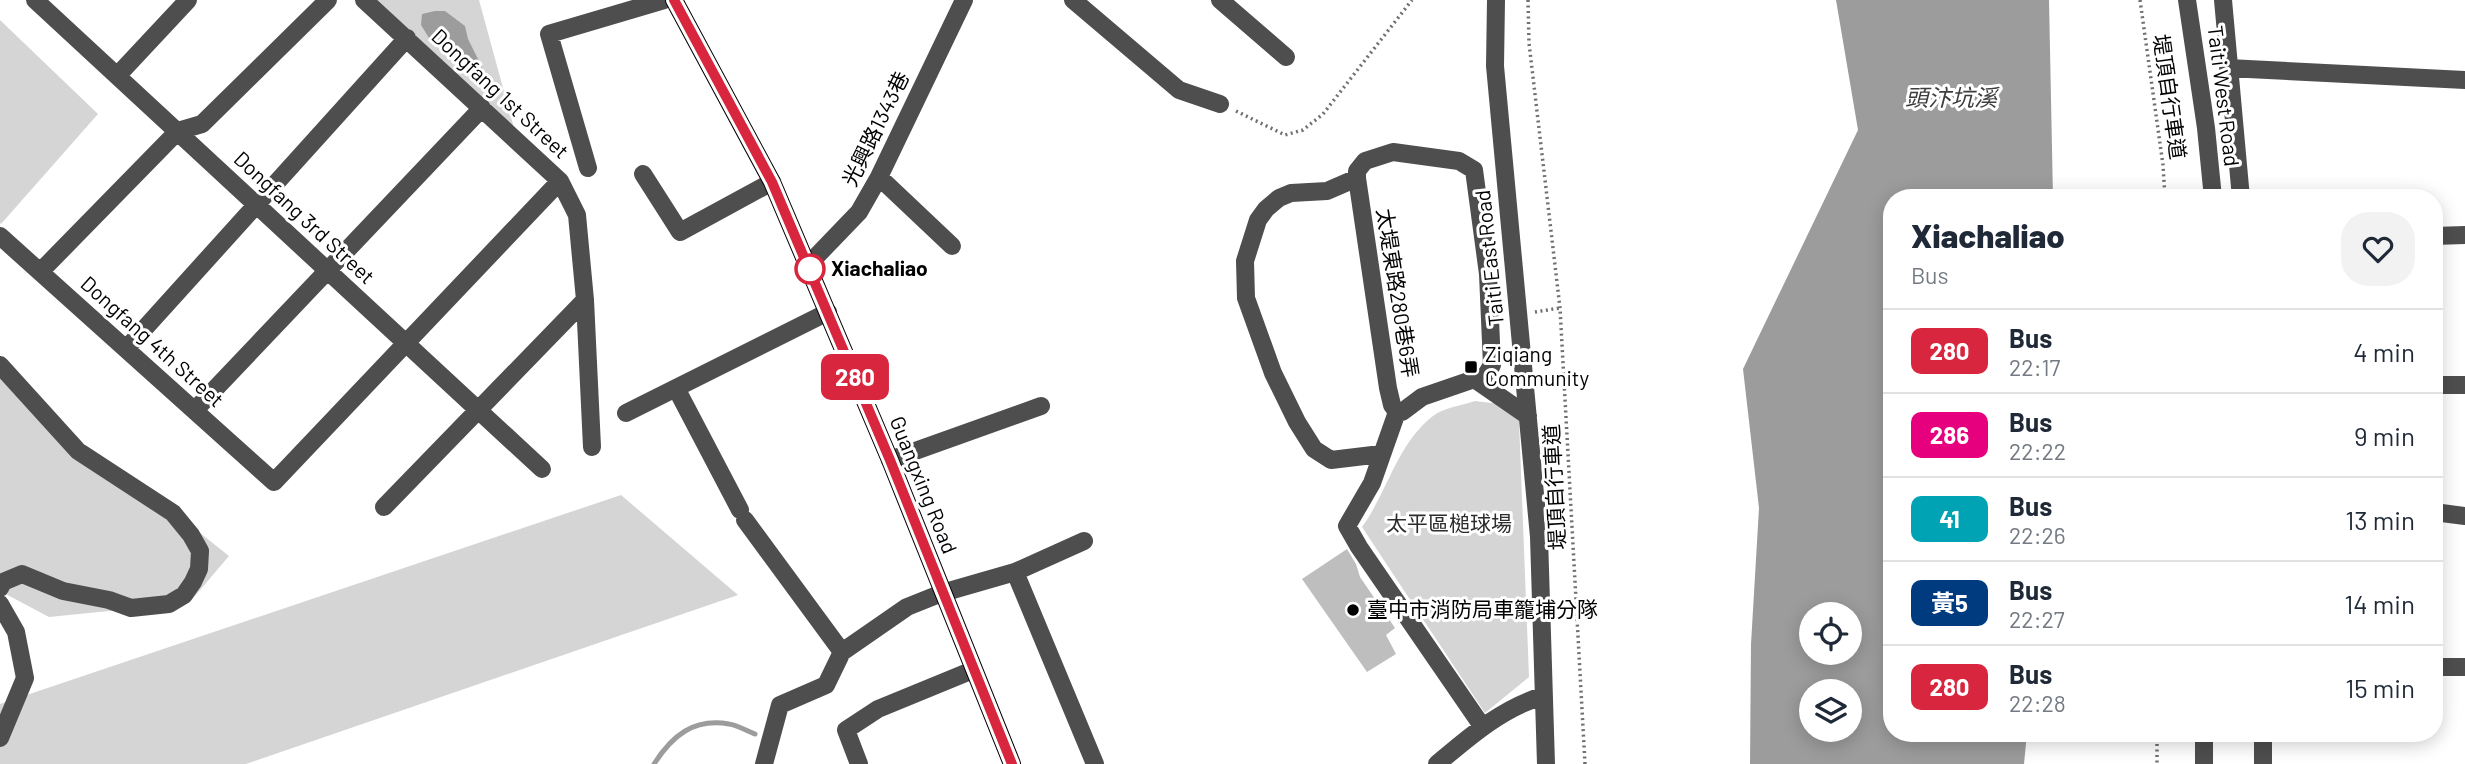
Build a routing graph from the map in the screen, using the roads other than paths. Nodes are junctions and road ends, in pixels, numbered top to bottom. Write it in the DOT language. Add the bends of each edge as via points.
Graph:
graph roads {
  1 [pos="188,0"];
  2 [pos="328,0"];
  3 [pos="364,0"];
  4 [pos="664,0"];
  5 [pos="674,0"];
  6 [pos="964,0"];
  7 [pos="1073,0"];
  8 [pos="1220,0"];
  9 [pos="1496,0"];
  10 [pos="2187,0"];
  11 [pos="2223,0"];
  12 [pos="43,3"];
  13 [pos="407,38"];
  14 [pos="1286,57"];
  15 [pos="2228,68"];
  16 [pos="117,76"];
  17 [pos="2465,80"];
  18 [pos="1220,104"];
  19 [pos="482,108"];
  20 [pos="177,131"];
  21 [pos="588,168"];
  22 [pos="643,174"];
  23 [pos="879,177"];
  24 [pos="1357,178"];
  25 [pos="560,181"];
  26 [pos="772,182"];
  27 [pos="2212,189"];
  28 [pos="2240,189"];
  29 [pos="257,205"];
  30 [pos="2465,235"];
  31 [pos="0,236"];
  32 [pos="2443,236"];
  33 [pos="952,246"];
  34 [pos="808,265"];
  35 [pos="327,271"];
  36 [pos="40,272"];
  37 [pos="585,300"];
  38 [pos="828,312"];
  39 [pos="406,343"];
  40 [pos="127,349"];
  41 [pos="0,365"];
  42 [pos="1473,378"];
  43 [pos="2443,385"];
  44 [pos="2465,385"];
  45 [pos="676,387"];
  46 [pos="1041,406"];
  47 [pos="195,410"];
  48 [pos="478,410"];
  49 [pos="1397,412"];
  50 [pos="1521,412"];
  51 [pos="626,413"];
  52 [pos="592,447"];
  53 [pos="1381,454"];
  54 [pos="890,460"];
  55 [pos="542,469"];
  56 [pos="384,507"];
  57 [pos="2443,514"];
  58 [pos="2465,516"];
  59 [pos="1084,541"];
  60 [pos="1015,572"];
  61 [pos="0,588"];
  62 [pos="942,593"];
  63 [pos="0,604"];
  64 [pos="842,652"];
  65 [pos="2443,667"];
  66 [pos="2465,667"];
  67 [pos="974,670"];
  68 [pos="1543,696"];
  69 [pos="1482,726"];
  70 [pos="0,738"];
  71 [pos="2204,742"];
  72 [pos="2263,742"];
  73 [pos="764,764"];
  74 [pos="859,764"];
  75 [pos="1012,764"];
  76 [pos="1095,764"];
  77 [pos="1437,764"];
  78 [pos="1546,764"];
  79 [pos="2204,764"];
  80 [pos="2263,764"];
  1 -- 16 [label="street"];
  2 -- 20 [label="street" via="202,124"];
  3 -- 13 [label="street, Dongfang 1st Street"];
  4 -- 21 [label="street" via="549,34"];
  5 -- 26 [label="main road, Guangxing Road"];
  6 -- 23 [label="street, 光興路1343巷"];
  7 -- 18 [label="street" via="1179,90"];
  8 -- 14 [label="street"];
  9 -- 50 [label="street, Taiti East Road" via="1495,65 1519,315"];
  10 -- 27 [label="street, Taiti West Road"];
  11 -- 15 [label="street"];
  12 -- 16 [label="street, Dongfang 3rd Street"];
  13 -- 19 [label="street, Dongfang 1st Street"];
  13 -- 29 [label="street"];
  15 -- 17 [label="street"];
  15 -- 28 [label="street"];
  16 -- 20 [label="street, Dongfang 3rd Street"];
  19 -- 25 [label="street, Dongfang 1st Street"];
  19 -- 35 [label="street"];
  20 -- 29 [label="street, Dongfang 3rd Street"];
  20 -- 36 [label="street"];
  22 -- 26 [label="street" via="680,232"];
  23 -- 33 [label="street"];
  23 -- 34 [label="street, 光興路1343巷" via="859,212"];
  24 -- 42 [label="street" via="1365,161 1393,152 1459,161 1474,170 1488,274 1492,365 1486,375"];
  24 -- 49 [label="street, 太堤東路280巷6弄" via="1388,388"];
  24 -- 53 [label="street" via="1327,191 1292,193 1272,204 1258,220 1245,261 1246,298 1288,405 1314,449 1331,460"];
  25 -- 37 [label="street, Dongfang 1st Street" via="577,215"];
  25 -- 39 [label="street"];
  26 -- 34 [label="main road, Guangxing Road"];
  29 -- 35 [label="street, Dongfang 3rd Street"];
  29 -- 40 [label="street"];
  30 -- 32 [label="street"];
  31 -- 36 [label="street, Dongfang 4th Street"];
  34 -- 38 [label="main road, Guangxing Road"];
  35 -- 39 [label="street, Dongfang 3rd Street"];
  35 -- 47 [label="street"];
  36 -- 40 [label="street, Dongfang 4th Street"];
  37 -- 48 [label="street"];
  37 -- 52 [label="street, Dongfang 1st Street"];
  38 -- 45 [label="street"];
  38 -- 54 [label="main road, Guangxing Road"];
  39 -- 47 [label="street, Dongfang 4th Street" via="274,482"];
  39 -- 48 [label="street, Dongfang 3rd Street"];
  40 -- 47 [label="street, Dongfang 4th Street"];
  41 -- 61 [label="street" via="78,451 173,513 200,551 193,582 184,595 169,604 131,608 63,591 22,574"];
  42 -- 49 [label="street"];
  42 -- 50 [label="street"];
  43 -- 44 [label="street"];
  45 -- 51 [label="street"];
  45 -- 64 [label="street" via="743,515"];
  46 -- 54 [label="street"];
  48 -- 55 [label="street, Dongfang 3rd Street"];
  48 -- 56 [label="street"];
  49 -- 53 [label="street"];
  50 -- 68 [label="street, Taiti East Road" via="1539,537"];
  53 -- 69 [label="street" via="1372,483 1347,526"];
  54 -- 62 [label="main road, Guangxing Road"];
  57 -- 58 [label="street"];
  59 -- 60 [label="street"];
  60 -- 62 [label="street"];
  60 -- 76 [label="street"];
  62 -- 64 [label="street" via="907,607"];
  62 -- 67 [label="main road, Guangxing Road"];
  63 -- 70 [label="street" via="16,632 25,678"];
  64 -- 73 [label="street" via="826,685 780,705"];
  65 -- 66 [label="street"];
  67 -- 74 [label="street" via="878,709 846,730"];
  67 -- 75 [label="main road, Guangxing Road"];
  68 -- 69 [label="street"];
  68 -- 78 [label="street, Taiti East Road"];
  69 -- 77 [label="street"];
  71 -- 79 [label="street"];
  72 -- 80 [label="street"];
}
